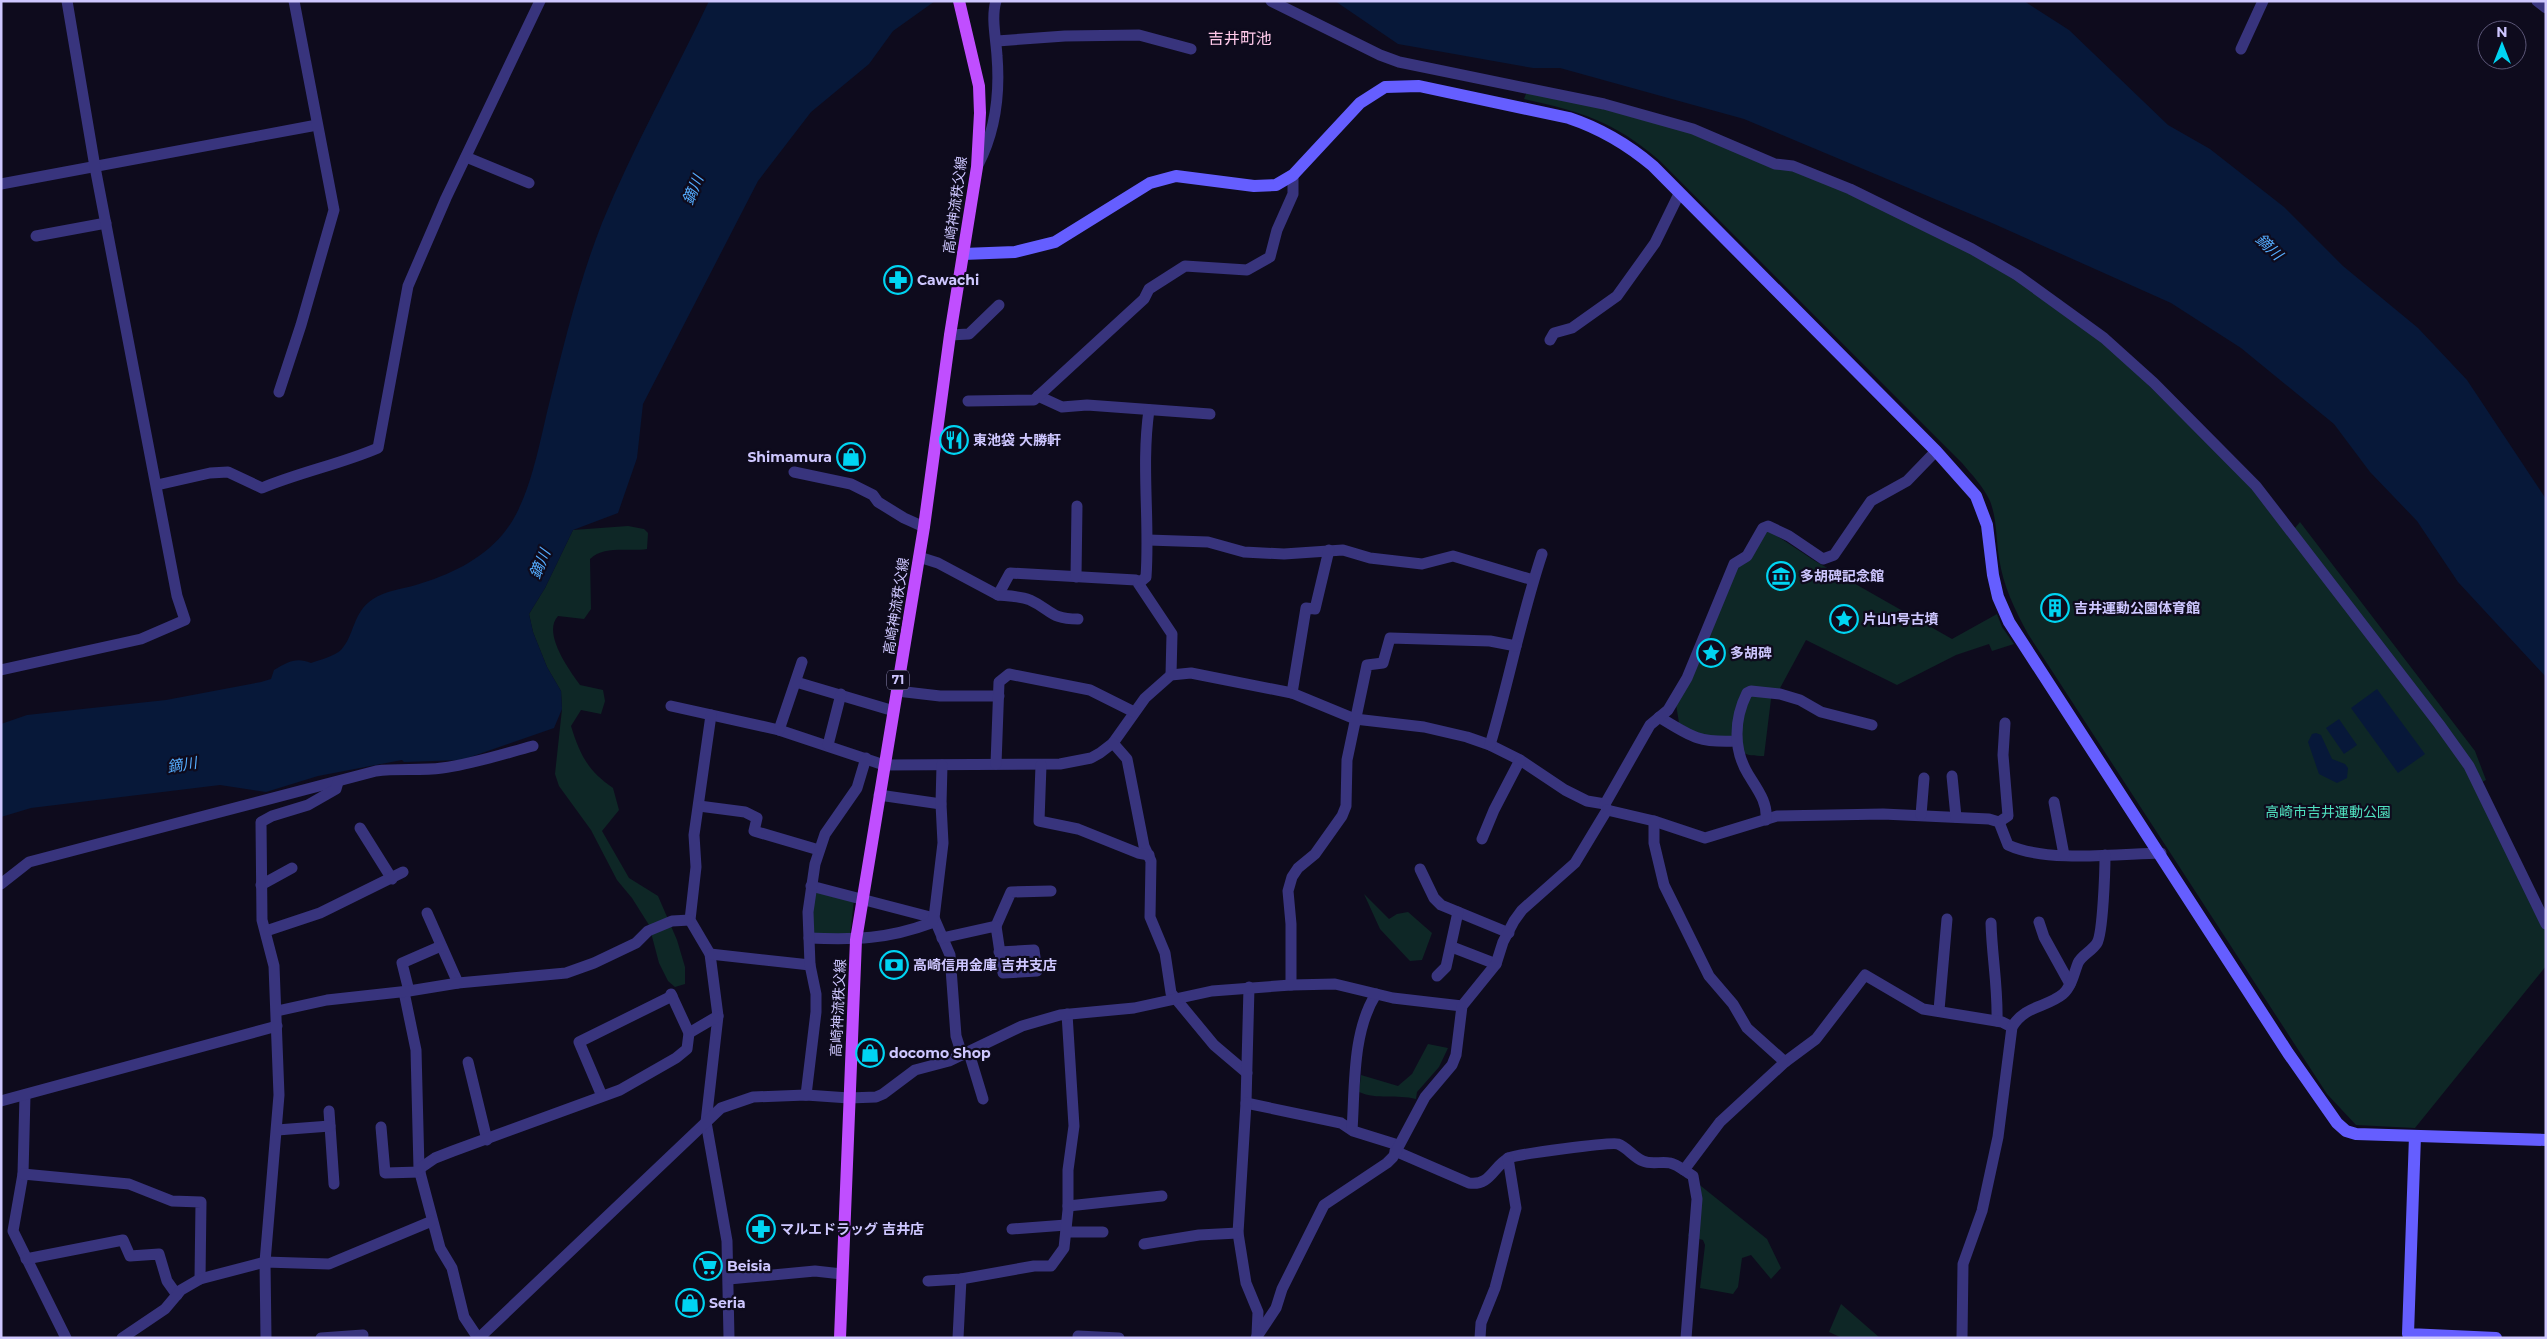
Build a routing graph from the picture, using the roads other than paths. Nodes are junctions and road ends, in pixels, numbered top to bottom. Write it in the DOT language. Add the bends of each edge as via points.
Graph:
graph roads {
  1 [pos="67,1"];
  2 [pos="294,1"];
  3 [pos="540,1"];
  4 [pos="959,1"];
  5 [pos="996,1"];
  6 [pos="1271,1"];
  7 [pos="2263,1"];
  8 [pos="2536,1"];
  9 [pos="2546,8"];
  10 [pos="996,41"];
  11 [pos="1191,49"];
  12 [pos="2241,49"];
  13 [pos="317,125"];
  14 [pos="466,157"];
  15 [pos="95,167"];
  16 [pos="977,167"];
  17 [pos="1293,175"];
  18 [pos="1,184"];
  19 [pos="529,184"];
  20 [pos="1679,194"];
  21 [pos="106,222"];
  22 [pos="36,236"];
  23 [pos="963,254"];
  24 [pos="999,305"];
  25 [pos="950,336"];
  26 [pos="1550,340"];
  27 [pos="279,392"];
  28 [pos="1038,396"];
  29 [pos="968,401"];
  30 [pos="1149,410"];
  31 [pos="1210,414"];
  32 [pos="1936,451"];
  33 [pos="794,472"];
  34 [pos="157,485"];
  35 [pos="1077,506"];
  36 [pos="924,527"];
  37 [pos="1148,540"];
  38 [pos="1329,550"];
  39 [pos="1542,554"];
  40 [pos="919,556"];
  41 [pos="1076,577"];
  42 [pos="1533,580"];
  43 [pos="1139,583"];
  44 [pos="998,594"];
  45 [pos="1078,619"];
  46 [pos="1516,646"];
  47 [pos="802,662"];
  48 [pos="1,670"];
  49 [pos="1171,675"];
  50 [pos="796,682"];
  51 [pos="897,691"];
  52 [pos="1292,693"];
  53 [pos="841,694"];
  54 [pos="999,696"];
  55 [pos="671,706"];
  56 [pos="894,711"];
  57 [pos="1134,712"];
  58 [pos="711,715"];
  59 [pos="1659,717"];
  60 [pos="1355,719"];
  61 [pos="2005,723"];
  62 [pos="1872,726"];
  63 [pos="778,730"];
  64 [pos="1736,741"];
  65 [pos="1113,743"];
  66 [pos="828,745"];
  67 [pos="1490,745"];
  68 [pos="533,746"];
  69 [pos="866,758"];
  70 [pos="1520,760"];
  71 [pos="996,764"];
  72 [pos="884,765"];
  73 [pos="942,765"];
  74 [pos="1041,765"];
  75 [pos="1952,776"];
  76 [pos="1924,778"];
  77 [pos="338,782"];
  78 [pos="879,796"];
  79 [pos="2054,802"];
  80 [pos="941,804"];
  81 [pos="699,806"];
  82 [pos="1606,807"];
  83 [pos="1921,816"];
  84 [pos="1956,817"];
  85 [pos="1766,820"];
  86 [pos="1654,821"];
  87 [pos="1999,822"];
  88 [pos="360,828"];
  89 [pos="1482,839"];
  90 [pos="819,850"];
  91 [pos="2161,853"];
  92 [pos="1149,854"];
  93 [pos="2064,855"];
  94 [pos="2105,855"];
  95 [pos="292,868"];
  96 [pos="1420,870"];
  97 [pos="403,872"];
  98 [pos="392,879"];
  99 [pos="1,884"];
  100 [pos="261,885"];
  101 [pos="811,886"];
  102 [pos="1052,891"];
  103 [pos="861,898"];
  104 [pos="1458,912"];
  105 [pos="427,913"];
  106 [pos="934,918"];
  107 [pos="1946,919"];
  108 [pos="690,920"];
  109 [pos="2039,922"];
  110 [pos="1991,923"];
  111 [pos="2546,924"];
  112 [pos="996,926"];
  113 [pos="266,931"];
  114 [pos="1509,933"];
  115 [pos="809,938"];
  116 [pos="942,938"];
  117 [pos="856,940"];
  118 [pos="441,946"];
  119 [pos="1452,947"];
  120 [pos="1000,952"];
  121 [pos="710,954"];
  122 [pos="1496,964"];
  123 [pos="810,965"];
  124 [pos="1436,976"];
  125 [pos="458,983"];
  126 [pos="2070,984"];
  127 [pos="1291,985"];
  128 [pos="1249,987"];
  129 [pos="407,992"];
  130 [pos="1376,994"];
  131 [pos="1174,999"];
  132 [pos="1462,1006"];
  133 [pos="1940,1010"];
  134 [pos="277,1011"];
  135 [pos="1067,1014"];
  136 [pos="718,1016"];
  137 [pos="1997,1021"];
  138 [pos="277,1026"];
  139 [pos="2012,1027"];
  140 [pos="689,1033"];
  141 [pos="965,1054"];
  142 [pos="468,1062"];
  143 [pos="1785,1062"];
  144 [pos="1247,1073"];
  145 [pos="24,1095"];
  146 [pos="806,1095"];
  147 [pos="602,1096"];
  148 [pos="849,1098"];
  149 [pos="983,1098"];
  150 [pos="1,1101"];
  151 [pos="1246,1103"];
  152 [pos="329,1110"];
  153 [pos="706,1122"];
  154 [pos="330,1126"];
  155 [pos="381,1127"];
  156 [pos="277,1130"];
  157 [pos="1352,1130"];
  158 [pos="2415,1136"];
  159 [pos="487,1140"];
  160 [pos="2546,1140"];
  161 [pos="1397,1148"];
  162 [pos="1508,1158"];
  163 [pos="420,1170"];
  164 [pos="1684,1170"];
  165 [pos="23,1174"];
  166 [pos="334,1184"];
  167 [pos="1162,1196"];
  168 [pos="1068,1206"];
  169 [pos="432,1222"];
  170 [pos="1066,1228"];
  171 [pos="1012,1229"];
  172 [pos="1102,1232"];
  173 [pos="1238,1233"];
  174 [pos="1144,1244"];
  175 [pos="26,1259"];
  176 [pos="266,1262"];
  177 [pos="842,1274"];
  178 [pos="200,1279"];
  179 [pos="729,1279"];
  180 [pos="961,1279"];
  181 [pos="928,1281"];
  182 [pos="177,1295"];
  183 [pos="363,1334"];
  184 [pos="484,1336"];
  185 [pos="1078,1336"];
  186 [pos="1256,1336"];
  187 [pos="2406,1336"];
  188 [pos="1107,1337"];
  189 [pos="66,1338"];
  190 [pos="122,1338"];
  191 [pos="266,1338"];
  192 [pos="320,1338"];
  193 [pos="729,1338"];
  194 [pos="840,1338"];
  195 [pos="958,1338"];
  196 [pos="1119,1338"];
  197 [pos="1480,1338"];
  198 [pos="1686,1338"];
  199 [pos="1962,1338"];
  200 [pos="2496,1338"];
  1 -- 15 [label="street"];
  2 -- 13 [label="street"];
  3 -- 14 [label="street"];
  4 -- 16 [label="main road, 高崎神流秩父線 / 71" via="976,66 980,98"];
  5 -- 10 [label="street"];
  6 -- 111 [label="street" via="1380,56 1399,62 1604,104 1693,130 1775,164 1794,166 1850,189 1972,249 2058,304 2104,338 2154,383 2270,501 2469,766"];
  7 -- 12 [label="street"];
  8 -- 9 [label="street"];
  10 -- 11 [label="street" via="1139,35"];
  10 -- 16 [label="street" via="998,63 994,122 988,146"];
  13 -- 15 [label="street"];
  13 -- 27 [label="street" via="334,210"];
  14 -- 19 [label="street"];
  14 -- 34 [label="street" via="408,286 378,448 262,488 228,472"];
  15 -- 18 [label="street"];
  15 -- 21 [label="street"];
  16 -- 23 [label="main road, 高崎神流秩父線 / 71"];
  17 -- 20 [label="street" via="1360,103 1385,87 1418,86 1593,126 1634,150"];
  17 -- 23 [label="street" via="1276,184 1254,186 1176,176 1150,183 1055,242 1015,252"];
  17 -- 28 [label="street" via="1293,194 1277,230 1270,257 1247,270 1185,266 1174,271 1149,289 1144,299"];
  20 -- 26 [label="street" via="1654,243 1617,296 1572,328 1554,333"];
  20 -- 32 [label="street"];
  21 -- 22 [label="street"];
  21 -- 34 [label="street"];
  23 -- 25 [label="main road, 高崎神流秩父線 / 71"];
  24 -- 25 [label="street" via="969,334"];
  25 -- 36 [label="main road, 高崎神流秩父線 / 71"];
  28 -- 29 [label="street" via="1027,401"];
  28 -- 30 [label="street" via="1062,407 1088,405"];
  30 -- 31 [label="street"];
  30 -- 37 [label="street" via="1145,437"];
  32 -- 59 [label="street" via="1907,481 1871,501 1834,555 1828,558 1823,559 1768,526 1763,528 1747,556 1734,564 1687,678 1668,710"];
  32 -- 91 [label="street" via="1976,496 1987,525 1998,597 2009,622"];
  33 -- 36 [label="street" via="851,484 873,494 878,502"];
  34 -- 48 [label="street" via="177,596 185,620 141,639"];
  35 -- 41 [label="street"];
  36 -- 40 [label="main road, 高崎神流秩父線 / 71"];
  37 -- 38 [label="street" via="1208,542 1244,552 1284,554"];
  37 -- 43 [label="street" via="1146,577"];
  38 -- 42 [label="street" via="1422,564 1444,557 1460,557"];
  38 -- 52 [label="street" via="1315,609 1306,608"];
  39 -- 42 [label="street"];
  40 -- 44 [label="street"];
  40 -- 51 [label="main road, 高崎神流秩父線 / 71"];
  41 -- 43 [label="street" via="1136,580"];
  41 -- 44 [label="street" via="1010,573"];
  42 -- 46 [label="street"];
  43 -- 49 [label="street" via="1172,634"];
  44 -- 45 [label="street" via="1028,599 1062,619"];
  46 -- 60 [label="street" via="1490,641 1390,638 1383,663 1367,665"];
  46 -- 67 [label="street"];
  47 -- 50 [label="street"];
  49 -- 52 [label="street" via="1191,673"];
  49 -- 57 [label="street"];
  50 -- 53 [label="street"];
  50 -- 63 [label="street"];
  51 -- 54 [label="street" via="940,696"];
  51 -- 56 [label="main road, 高崎神流秩父線 / 71"];
  52 -- 60 [label="street"];
  53 -- 56 [label="street"];
  53 -- 66 [label="street"];
  54 -- 57 [label="street" via="999,682 1003,677 1017,674 1040,682 1090,690"];
  54 -- 71 [label="street"];
  55 -- 58 [label="street"];
  56 -- 72 [label="main road, 高崎神流秩父線 / 71"];
  57 -- 65 [label="street"];
  58 -- 63 [label="street"];
  58 -- 81 [label="street"];
  59 -- 64 [label="street" via="1702,741"];
  59 -- 82 [label="street" via="1650,725"];
  60 -- 67 [label="street" via="1446,731"];
  60 -- 127 [label="street" via="1347,760 1346,806 1315,854 1298,868 1288,891"];
  61 -- 87 [label="street" via="2003,755 2008,816"];
  62 -- 64 [label="street" via="1820,712 1800,700 1780,694 1751,691 1744,698"];
  63 -- 66 [label="street"];
  64 -- 85 [label="street" via="1746,772 1763,798"];
  65 -- 74 [label="street" via="1091,758"];
  65 -- 92 [label="street" via="1127,759 1144,846"];
  66 -- 69 [label="street"];
  67 -- 70 [label="street"];
  68 -- 77 [label="street" via="470,764 397,768"];
  69 -- 72 [label="street"];
  69 -- 90 [label="street" via="857,788 825,834"];
  70 -- 82 [label="street" via="1564,790"];
  70 -- 89 [label="street"];
  71 -- 73 [label="street"];
  71 -- 74 [label="street"];
  72 -- 73 [label="street"];
  72 -- 78 [label="main road, 高崎神流秩父線 / 71"];
  73 -- 80 [label="street"];
  74 -- 92 [label="street" via="1039,821 1078,829 1138,853"];
  75 -- 84 [label="street"];
  76 -- 83 [label="street"];
  77 -- 99 [label="street" via="29,862"];
  77 -- 100 [label="street" via="336,789 326,797 261,822"];
  78 -- 80 [label="street"];
  78 -- 103 [label="main road, 高崎神流秩父線 / 71"];
  79 -- 93 [label="street"];
  80 -- 106 [label="street" via="943,843"];
  81 -- 90 [label="street" via="745,812 757,818 754,831"];
  81 -- 108 [label="street" via="694,835 696,867"];
  82 -- 86 [label="street"];
  82 -- 114 [label="street" via="1575,863 1522,910"];
  83 -- 84 [label="street"];
  83 -- 85 [label="street" via="1777,816"];
  84 -- 87 [label="street"];
  85 -- 86 [label="street" via="1705,838"];
  86 -- 143 [label="street" via="1654,843 1664,885 1708,976 1733,1004 1747,1028"];
  87 -- 93 [label="street" via="2008,845 2016,849"];
  88 -- 98 [label="street"];
  90 -- 101 [label="street"];
  91 -- 94 [label="street"];
  91 -- 158 [label="street" via="2288,1053 2337,1123 2356,1134"];
  92 -- 131 [label="street" via="1150,917 1163,945 1168,984"];
  93 -- 94 [label="street"];
  94 -- 126 [label="street" via="2105,884 2097,942 2079,960"];
  95 -- 100 [label="street"];
  96 -- 104 [label="street" via="1434,898 1441,905"];
  97 -- 98 [label="street"];
  98 -- 113 [label="street" via="320,913"];
  100 -- 113 [label="street" via="262,920"];
  101 -- 103 [label="street"];
  101 -- 115 [label="street"];
  102 -- 112 [label="street" via="1011,892"];
  103 -- 106 [label="street"];
  103 -- 117 [label="main road, 高崎神流秩父線 / 71"];
  104 -- 114 [label="street"];
  104 -- 119 [label="street"];
  105 -- 118 [label="street"];
  106 -- 116 [label="street"];
  106 -- 117 [label="street" via="931,923 911,931"];
  107 -- 133 [label="street"];
  108 -- 121 [label="street"];
  108 -- 125 [label="street" via="672,921 648,932 636,943 566,973"];
  109 -- 126 [label="street"];
  110 -- 137 [label="street" via="1998,984"];
  112 -- 116 [label="street"];
  112 -- 120 [label="street"];
  113 -- 134 [label="street" via="274,966"];
  114 -- 122 [label="street"];
  115 -- 117 [label="street"];
  115 -- 123 [label="street"];
  116 -- 141 [label="street" via="952,966 956,1036"];
  117 -- 148 [label="main road, 高崎神流秩父線 / 71"];
  118 -- 125 [label="street"];
  118 -- 129 [label="street" via="402,963"];
  119 -- 122 [label="street"];
  119 -- 124 [label="street" via="1446,967"];
  121 -- 123 [label="street"];
  121 -- 136 [label="street"];
  122 -- 132 [label="street"];
  123 -- 146 [label="street" via="816,1012"];
  125 -- 129 [label="street"];
  126 -- 139 [label="street" via="2062,994 2032,1008"];
  127 -- 128 [label="street"];
  127 -- 130 [label="street" via="1335,984"];
  128 -- 131 [label="street"];
  128 -- 144 [label="street"];
  129 -- 134 [label="street" via="327,1000"];
  129 -- 163 [label="street" via="416,1050"];
  130 -- 132 [label="street"];
  130 -- 157 [label="street" via="1368,1007 1358,1047"];
  131 -- 135 [label="street" via="1134,1008"];
  131 -- 144 [label="street" via="1214,1045"];
  132 -- 161 [label="street" via="1452,1065 1425,1098"];
  133 -- 137 [label="street" via="1968,1018"];
  133 -- 143 [label="street" via="1923,1009 1865,975 1816,1039"];
  134 -- 138 [label="street"];
  135 -- 141 [label="street" via="1022,1026"];
  135 -- 168 [label="street" via="1074,1126 1068,1170"];
  136 -- 140 [label="street"];
  136 -- 153 [label="street"];
  137 -- 139 [label="street"];
  138 -- 145 [label="street"];
  138 -- 156 [label="street"];
  139 -- 199 [label="street" via="1998,1137 1982,1211 1963,1264"];
  140 -- 147 [label="street" via="687,1049 676,1058 620,1090"];
  140 -- 147 [label="street" via="671,995 578,1042"];
  141 -- 148 [label="street" via="915,1070 883,1094"];
  141 -- 149 [label="street"];
  142 -- 159 [label="street"];
  143 -- 164 [label="street" via="1720,1122"];
  144 -- 151 [label="street"];
  145 -- 150 [label="street"];
  145 -- 165 [label="street"];
  146 -- 148 [label="street"];
  146 -- 153 [label="street" via="754,1097 721,1108"];
  147 -- 159 [label="street"];
  148 -- 177 [label="main road, 高崎神流秩父線 / 71"];
  151 -- 157 [label="street" via="1341,1123"];
  151 -- 173 [label="street"];
  152 -- 154 [label="street"];
  153 -- 179 [label="street" via="727,1241"];
  153 -- 184 [label="street"];
  154 -- 156 [label="street"];
  154 -- 166 [label="street"];
  155 -- 163 [label="street" via="385,1173"];
  156 -- 176 [label="street"];
  157 -- 161 [label="street"];
  158 -- 160 [label="street"];
  158 -- 187 [label="street"];
  159 -- 163 [label="street" via="435,1158"];
  161 -- 162 [label="street" via="1470,1184 1486,1181"];
  161 -- 186 [label="street" via="1387,1164 1324,1205 1282,1289 1276,1308"];
  162 -- 164 [label="street" via="1545,1150 1618,1144 1642,1161 1670,1163"];
  162 -- 197 [label="street" via="1516,1208 1495,1288 1481,1323"];
  163 -- 169 [label="street"];
  164 -- 198 [label="street" via="1693,1176 1698,1199"];
  165 -- 175 [label="street" via="13,1231"];
  165 -- 178 [label="street" via="129,1184 172,1201 201,1202"];
  167 -- 168 [label="street"];
  168 -- 170 [label="street"];
  169 -- 176 [label="street" via="330,1264"];
  169 -- 184 [label="street" via="440,1248 452,1268 464,1317"];
  170 -- 171 [label="street"];
  170 -- 172 [label="street"];
  170 -- 180 [label="street" via="1064,1248 1051,1266"];
  173 -- 174 [label="street" via="1199,1234"];
  173 -- 186 [label="street" via="1246,1283 1258,1312"];
  175 -- 182 [label="street" via="123,1240 130,1256 159,1254 167,1281"];
  175 -- 189 [label="street"];
  176 -- 178 [label="street"];
  176 -- 191 [label="street"];
  177 -- 179 [label="street" via="815,1271"];
  177 -- 194 [label="main road, 高崎神流秩父線 / 71"];
  178 -- 182 [label="street"];
  179 -- 193 [label="street"];
  180 -- 181 [label="street"];
  180 -- 195 [label="street"];
  182 -- 190 [label="street" via="165,1309"];
  183 -- 192 [label="street"];
  185 -- 188 [label="street"];
  187 -- 200 [label="street"];
  188 -- 196 [label="street"];
}
